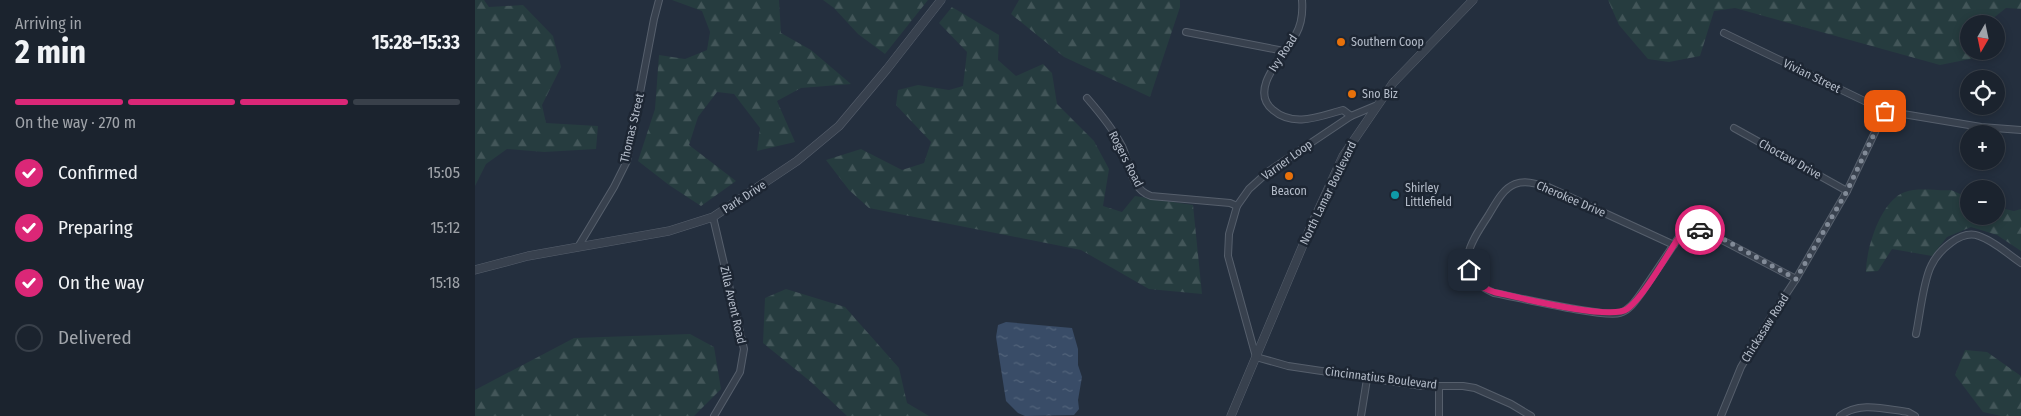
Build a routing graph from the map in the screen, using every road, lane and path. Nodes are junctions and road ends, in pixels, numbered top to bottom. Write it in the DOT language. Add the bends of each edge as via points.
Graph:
graph roads {
  1 [pos="659,0"];
  2 [pos="941,0"];
  3 [pos="1302,0"];
  4 [pos="1473,0"];
  5 [pos="1186,32"];
  6 [pos="1725,33"];
  7 [pos="1284,51"];
  8 [pos="1087,98"];
  9 [pos="1375,106"];
  10 [pos="1885,111"];
  11 [pos="1351,116"];
  12 [pos="1734,128"];
  13 [pos="2021,130"];
  14 [pos="1847,191"];
  15 [pos="1237,206"];
  16 [pos="713,217"];
  17 [pos="1673,245"];
  18 [pos="578,247"];
  19 [pos="2021,263"];
  20 [pos="475,270"];
  21 [pos="1796,279"];
  22 [pos="1916,334"];
  23 [pos="1256,357"];
  24 [pos="1367,378"];
  25 [pos="1439,387"];
  26 [pos="713,416"];
  27 [pos="1231,416"];
  28 [pos="1361,416"];
  29 [pos="1439,416"];
  30 [pos="1531,416"];
  31 [pos="1721,416"];
  32 [pos="1840,416"];
  33 [pos="1915,416"];
  1 -- 18 [label="street, Thomas Street" via="627,160"];
  2 -- 16 [label="street, Park Drive" via="839,126 801,158"];
  3 -- 7 [label="street, Ivy Road" via="1301,22"];
  4 -- 9 [label="street, North Lamar Boulevard" via="1399,76"];
  5 -- 7 [label="street"];
  6 -- 10 [label="street, Vivian Street"];
  7 -- 11 [label="street, Ivy Road" via="1267,76 1264,92 1269,107 1292,119 1313,118 1343,110"];
  8 -- 15 [label="street, Rogers Road" via="1123,148 1142,192 1151,196"];
  9 -- 11 [label="street, Varner Loop"];
  9 -- 23 [label="street, North Lamar Boulevard" via="1343,156"];
  10 -- 13 [label="street, Vivian Street"];
  10 -- 14 [label="street, Chickasaw Road"];
  11 -- 15 [label="street, Varner Loop" via="1269,171 1249,189"];
  12 -- 14 [label="street, Choctaw Drive"];
  14 -- 21 [label="street, Chickasaw Road"];
  15 -- 23 [label="street, Varner Loop" via="1229,234 1228,256"];
  16 -- 18 [label="street, Park Drive" via="669,232"];
  16 -- 26 [label="street, Zilla Avent Road" via="744,349 740,372"];
  17 -- 17 [label="street, Cherokee Drive" via="1548,187 1524,182 1505,190 1473,240 1466,263 1475,282 1494,292 1619,314 1632,305"];
  17 -- 21 [label="street, Cherokee Drive" via="1688,232 1703,230"];
  18 -- 20 [label="street, Park Drive"];
  19 -- 22 [label="street" via="1978,235 1960,237 1931,266"];
  21 -- 31 [label="street, Chickasaw Road" via="1741,367"];
  23 -- 24 [label="street, Cincinnatius Boulevard" via="1288,366"];
  23 -- 27 [label="street, North Lamar Boulevard"];
  24 -- 25 [label="street, Cincinnatius Boulevard"];
  24 -- 28 [label="street"];
  25 -- 29 [label="street"];
  25 -- 30 [label="street, Cincinnatius Boulevard" via="1475,388"];
  32 -- 33 [label="street" via="1859,406 1908,412"];
}
